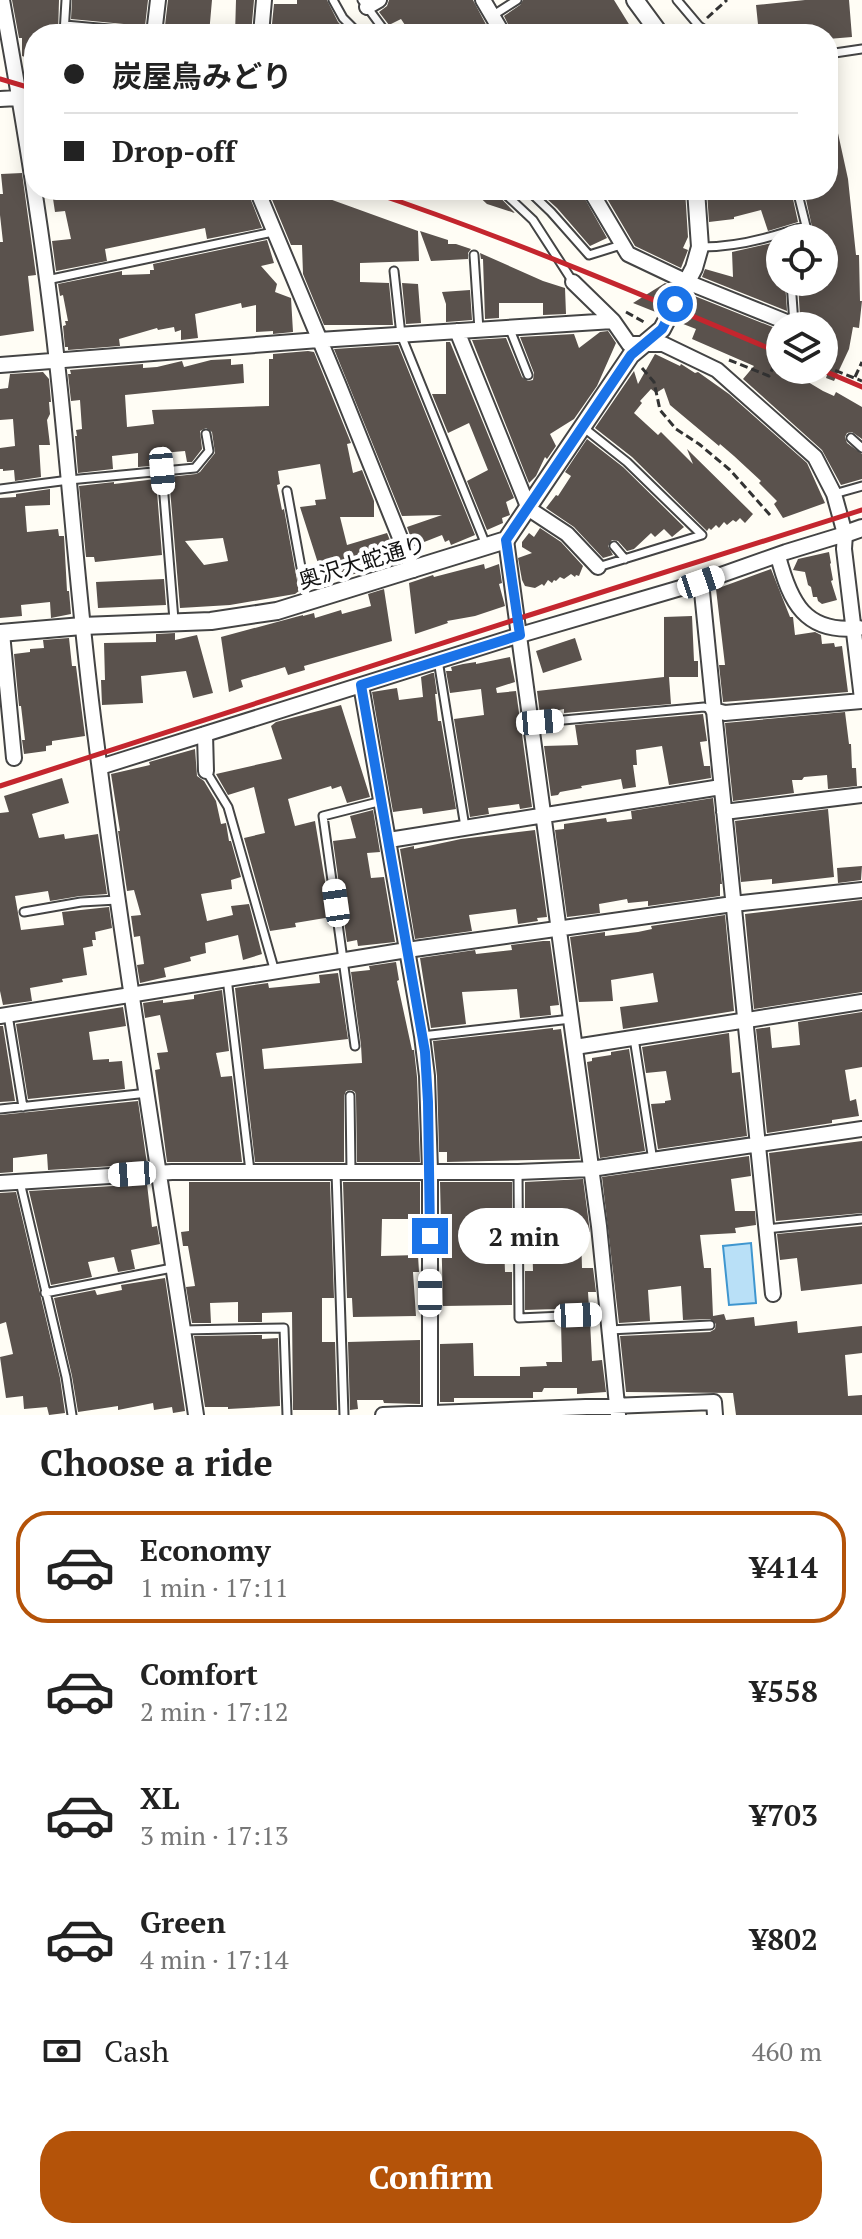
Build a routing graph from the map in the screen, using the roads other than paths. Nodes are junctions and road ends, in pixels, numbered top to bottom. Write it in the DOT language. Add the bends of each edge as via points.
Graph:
graph roads {
  1 [pos="2,0"];
  2 [pos="66,0"];
  3 [pos="158,0"];
  4 [pos="264,0"];
  5 [pos="333,0"];
  6 [pos="483,0"];
  7 [pos="517,0"];
  8 [pos="635,0"];
  9 [pos="677,0"];
  10 [pos="369,2"];
  11 [pos="492,16"];
  12 [pos="65,24"];
  13 [pos="155,24"];
  14 [pos="262,24"];
  15 [pos="349,24"];
  16 [pos="381,24"];
  17 [pos="497,24"];
  18 [pos="653,24"];
  19 [pos="697,24"];
  20 [pos="862,49"];
  21 [pos="838,53"];
  22 [pos="6,56"];
  23 [pos="18,98"];
  24 [pos="0,99"];
  25 [pos="24,99"];
  26 [pos="24,136"];
  27 [pos="34,200"];
  28 [pos="261,200"];
  29 [pos="512,200"];
  30 [pos="538,200"];
  31 [pos="596,200"];
  32 [pos="697,200"];
  33 [pos="800,200"];
  34 [pos="806,224"];
  35 [pos="273,232"];
  36 [pos="766,239"];
  37 [pos="621,245"];
  38 [pos="700,247"];
  39 [pos="474,255"];
  40 [pos="394,271"];
  41 [pos="47,280"];
  42 [pos="573,282"];
  43 [pos="687,282"];
  44 [pos="766,314"];
  45 [pos="618,316"];
  46 [pos="509,327"];
  47 [pos="479,330"];
  48 [pos="457,331"];
  49 [pos="401,335"];
  50 [pos="319,340"];
  51 [pos="638,350"];
  52 [pos="57,360"];
  53 [pos="0,365"];
  54 [pos="528,375"];
  55 [pos="583,427"];
  56 [pos="206,434"];
  57 [pos="851,438"];
  58 [pos="862,448"];
  59 [pos="162,471"];
  60 [pos="69,480"];
  61 [pos="862,486"];
  62 [pos="0,489"];
  63 [pos="287,491"];
  64 [pos="834,494"];
  65 [pos="529,509"];
  66 [pos="862,528"];
  67 [pos="845,534"];
  68 [pos="506,540"];
  69 [pos="614,546"];
  70 [pos="487,547"];
  71 [pos="778,556"];
  72 [pos="625,559"];
  73 [pos="598,567"];
  74 [pos="413,570"];
  75 [pos="701,582"];
  76 [pos="307,602"];
  77 [pos="857,606"];
  78 [pos="174,622"];
  79 [pos="82,626"];
  80 [pos="858,628"];
  81 [pos="1,633"];
  82 [pos="520,635"];
  83 [pos="438,660"];
  84 [pos="361,685"];
  85 [pos="862,700"];
  86 [pos="713,710"];
  87 [pos="531,723"];
  88 [pos="205,734"];
  89 [pos="14,758"];
  90 [pos="100,767"];
  91 [pos="206,771"];
  92 [pos="721,787"];
  93 [pos="862,795"];
  94 [pos="382,801"];
  95 [pos="724,812"];
  96 [pos="544,815"];
  97 [pos="465,827"];
  98 [pos="389,840"];
  99 [pos="862,890"];
  100 [pos="119,900"];
  101 [pos="733,904"];
  102 [pos="24,912"];
  103 [pos="559,929"];
  104 [pos="407,950"];
  105 [pos="344,960"];
  106 [pos="275,972"];
  107 [pos="227,978"];
  108 [pos="133,995"];
  109 [pos="862,1002"];
  110 [pos="4,1016"];
  111 [pos="571,1019"];
  112 [pos="745,1019"];
  113 [pos="422,1036"];
  114 [pos="634,1038"];
  115 [pos="355,1046"];
  116 [pos="575,1047"];
  117 [pos="148,1093"];
  118 [pos="350,1096"];
  119 [pos="23,1107"];
  120 [pos="0,1109"];
  121 [pos="862,1129"];
  122 [pos="758,1146"];
  123 [pos="653,1161"];
  124 [pos="591,1169"];
  125 [pos="430,1171"];
  126 [pos="250,1172"];
  127 [pos="343,1172"];
  128 [pos="518,1172"];
  129 [pos="160,1173"];
  130 [pos="20,1182"];
  131 [pos="0,1183"];
  132 [pos="862,1219"];
  133 [pos="766,1229"];
  134 [pos="174,1268"];
  135 [pos="45,1293"];
  136 [pos="773,1294"];
  137 [pos="608,1314"];
  138 [pos="710,1325"];
  139 [pos="183,1330"];
  140 [pos="609,1330"];
  141 [pos="618,1410"];
  142 [pos="430,1414"];
  143 [pos="72,1415"];
  144 [pos="196,1415"];
  145 [pos="287,1415"];
  146 [pos="344,1415"];
  147 [pos="383,1415"];
  148 [pos="715,1415"];
  1 -- 22 [label="street"];
  2 -- 12 [label="lane"];
  3 -- 13 [label="street"];
  4 -- 14 [label="street"];
  5 -- 15 [label="lane"];
  6 -- 11 [label="street"];
  7 -- 11 [label="lane"];
  8 -- 18 [label="street"];
  9 -- 19 [label="lane"];
  10 -- 16 [label="lane"];
  11 -- 17 [label="street"];
  20 -- 21 [label="lane"];
  22 -- 23 [label="street"];
  23 -- 24 [label="street"];
  23 -- 25 [label="street"];
  23 -- 26 [label="street"];
  27 -- 41 [label="street"];
  28 -- 35 [label="street"];
  29 -- 42 [label="lane" via="533,220"];
  30 -- 37 [label="lane" via="589,255"];
  31 -- 37 [label="street"];
  32 -- 38 [label="street"];
  33 -- 34 [label="lane"];
  35 -- 41 [label="lane"];
  35 -- 50 [label="street"];
  36 -- 38 [label="lane"];
  37 -- 43 [label="street" via="628,254"];
  38 -- 43 [label="street"];
  39 -- 47 [label="lane"];
  40 -- 49 [label="lane"];
  41 -- 52 [label="street"];
  42 -- 45 [label="street"];
  43 -- 44 [label="street"];
  43 -- 51 [label="street" via="662,329"];
  45 -- 46 [label="street"];
  45 -- 51 [label="street" via="629,344"];
  46 -- 47 [label="street"];
  46 -- 54 [label="lane"];
  47 -- 48 [label="street"];
  48 -- 49 [label="street"];
  48 -- 65 [label="street"];
  49 -- 50 [label="street"];
  49 -- 70 [label="lane"];
  50 -- 52 [label="street"];
  50 -- 74 [label="street"];
  51 -- 55 [label="street"];
  51 -- 64 [label="street" via="663,344 717,370 815,457"];
  52 -- 53 [label="street"];
  52 -- 60 [label="street"];
  55 -- 65 [label="street"];
  55 -- 72 [label="lane" via="702,535"];
  56 -- 59 [label="lane" via="209,451 195,468"];
  57 -- 58 [label="lane"];
  59 -- 60 [label="lane"];
  59 -- 78 [label="lane"];
  60 -- 62 [label="lane"];
  60 -- 79 [label="street"];
  61 -- 64 [label="lane"];
  63 -- 76 [label="lane"];
  64 -- 67 [label="street"];
  65 -- 68 [label="street"];
  65 -- 73 [label="street" via="567,534"];
  66 -- 67 [label="street"];
  67 -- 71 [label="street"];
  67 -- 77 [label="street"];
  68 -- 70 [label="street, 奥沢大蛇通り"];
  68 -- 82 [label="street"];
  69 -- 72 [label="lane"];
  70 -- 74 [label="street, 奥沢大蛇通り"];
  71 -- 75 [label="street"];
  71 -- 80 [label="street" via="803,614 824,626"];
  72 -- 73 [label="lane"];
  74 -- 76 [label="street, 奥沢大蛇通り"];
  75 -- 82 [label="street"];
  75 -- 86 [label="street"];
  76 -- 78 [label="street, 奥沢大蛇通り" via="239,617"];
  77 -- 80 [label="street"];
  78 -- 79 [label="street, 奥沢大蛇通り"];
  79 -- 81 [label="street, 奥沢大蛇通り"];
  79 -- 90 [label="street"];
  80 -- 85 [label="street"];
  81 -- 89 [label="street"];
  82 -- 83 [label="street"];
  82 -- 87 [label="street"];
  83 -- 84 [label="street"];
  83 -- 97 [label="lane"];
  84 -- 88 [label="street"];
  84 -- 94 [label="street"];
  85 -- 86 [label="street"];
  86 -- 87 [label="lane"];
  86 -- 92 [label="street"];
  87 -- 96 [label="street"];
  88 -- 90 [label="street"];
  88 -- 91 [label="street"];
  90 -- 100 [label="street"];
  91 -- 106 [label="lane" via="228,807"];
  92 -- 95 [label="street"];
  92 -- 96 [label="street"];
  93 -- 95 [label="street"];
  94 -- 98 [label="street"];
  94 -- 105 [label="lane" via="323,816"];
  95 -- 101 [label="street"];
  96 -- 97 [label="street"];
  96 -- 103 [label="street"];
  97 -- 98 [label="street"];
  98 -- 104 [label="street"];
  99 -- 101 [label="street"];
  100 -- 102 [label="lane"];
  100 -- 108 [label="street"];
  101 -- 103 [label="street"];
  101 -- 112 [label="street"];
  103 -- 104 [label="street"];
  103 -- 111 [label="street"];
  104 -- 105 [label="street"];
  104 -- 113 [label="street"];
  105 -- 106 [label="street"];
  105 -- 115 [label="lane"];
  106 -- 107 [label="street"];
  107 -- 108 [label="street"];
  107 -- 126 [label="lane"];
  108 -- 110 [label="street"];
  108 -- 117 [label="street"];
  109 -- 112 [label="street"];
  110 -- 119 [label="lane"];
  111 -- 113 [label="lane"];
  111 -- 116 [label="street"];
  112 -- 114 [label="street"];
  112 -- 122 [label="street"];
  113 -- 125 [label="street"];
  114 -- 116 [label="street"];
  114 -- 123 [label="lane"];
  116 -- 124 [label="street"];
  117 -- 119 [label="lane"];
  117 -- 129 [label="street"];
  118 -- 127 [label="lane"];
  119 -- 120 [label="lane"];
  121 -- 122 [label="street"];
  122 -- 123 [label="street"];
  122 -- 133 [label="street"];
  123 -- 124 [label="street"];
  124 -- 128 [label="street"];
  124 -- 137 [label="street"];
  125 -- 127 [label="street"];
  125 -- 128 [label="street"];
  125 -- 142 [label="street"];
  126 -- 127 [label="street"];
  126 -- 129 [label="street"];
  127 -- 146 [label="lane"];
  128 -- 137 [label="lane" via="519,1318"];
  129 -- 130 [label="street"];
  129 -- 134 [label="street"];
  130 -- 131 [label="street"];
  130 -- 135 [label="lane"];
  132 -- 133 [label="lane"];
  133 -- 136 [label="street"];
  134 -- 135 [label="lane"];
  134 -- 139 [label="street"];
  135 -- 143 [label="lane"];
  137 -- 140 [label="street"];
  138 -- 140 [label="lane"];
  139 -- 144 [label="street"];
  139 -- 145 [label="lane" via="284,1328"];
  140 -- 141 [label="street"];
  141 -- 142 [label="street"];
  141 -- 148 [label="street" via="714,1402"];
  142 -- 147 [label="street"];
}
